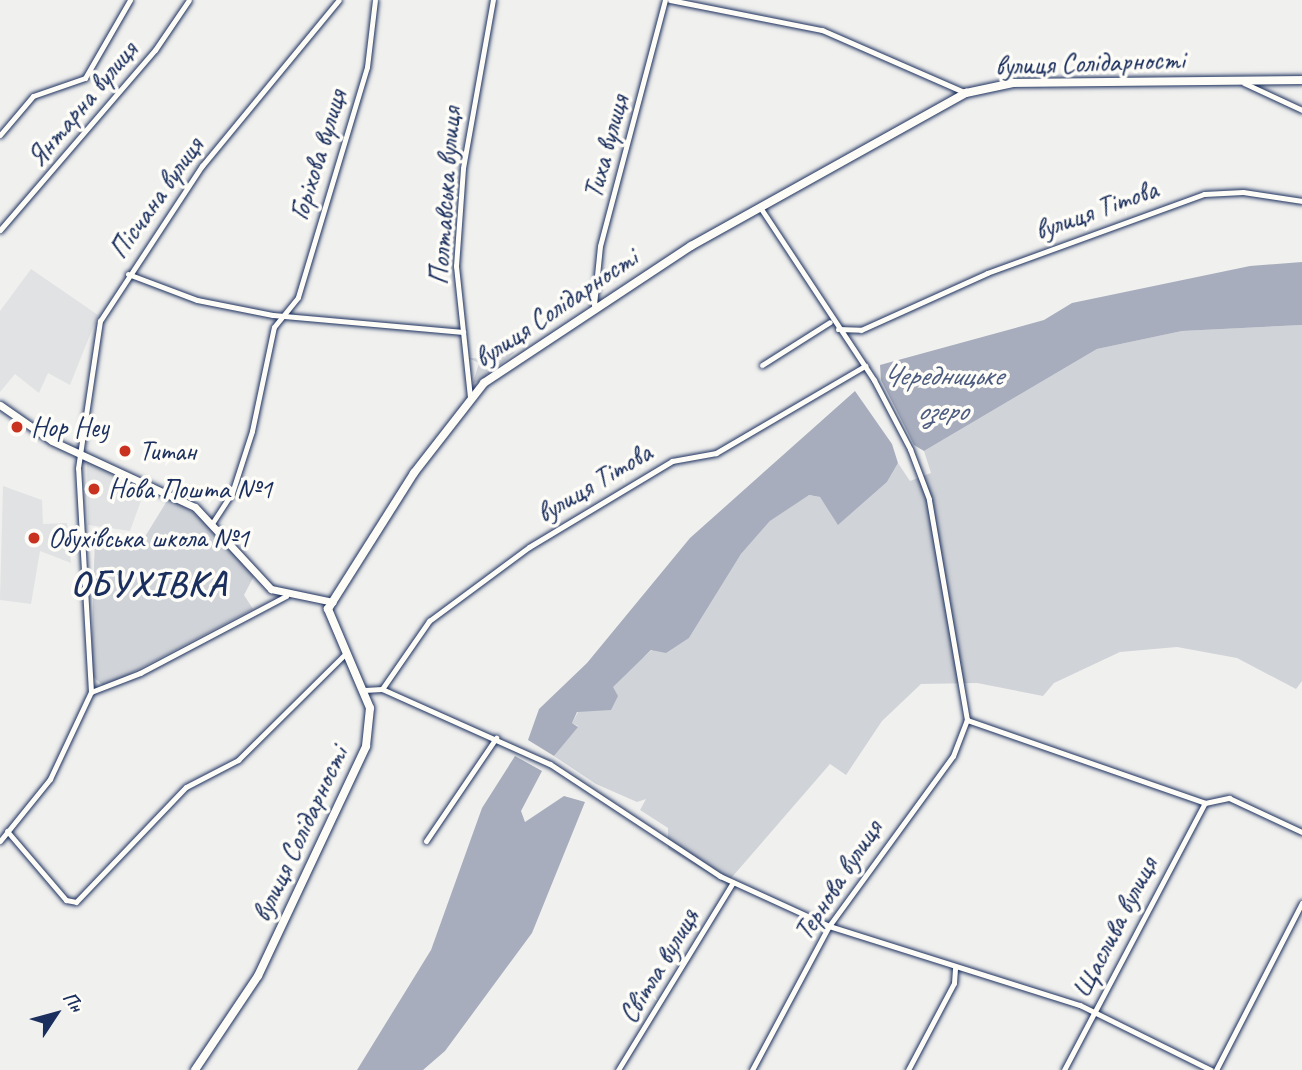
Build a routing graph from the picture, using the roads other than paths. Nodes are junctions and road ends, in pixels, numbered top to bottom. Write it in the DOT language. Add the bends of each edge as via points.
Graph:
graph roads {
  1 [pos="130,0"];
  2 [pos="189,0"];
  3 [pos="340,0"];
  4 [pos="375,0"];
  5 [pos="493,0"];
  6 [pos="667,0"];
  7 [pos="1302,80"];
  8 [pos="1244,83"];
  9 [pos="966,93"];
  10 [pos="1302,110"];
  11 [pos="0,135"];
  12 [pos="1302,201"];
  13 [pos="762,210"];
  14 [pos="0,230"];
  15 [pos="128,274"];
  16 [pos="594,305"];
  17 [pos="284,317"];
  18 [pos="830,322"];
  19 [pos="835,328"];
  20 [pos="463,332"];
  21 [pos="762,365"];
  22 [pos="865,366"];
  23 [pos="470,397"];
  24 [pos="0,407"];
  25 [pos="80,454"];
  26 [pos="213,522"];
  27 [pos="286,596"];
  28 [pos="333,602"];
  29 [pos="346,653"];
  30 [pos="382,689"];
  31 [pos="364,690"];
  32 [pos="91,692"];
  33 [pos="967,720"];
  34 [pos="496,738"];
  35 [pos="1205,803"];
  36 [pos="8,831"];
  37 [pos="1302,831"];
  38 [pos="0,841"];
  39 [pos="426,841"];
  40 [pos="733,882"];
  41 [pos="1302,903"];
  42 [pos="829,926"];
  43 [pos="956,968"];
  44 [pos="1093,1013"];
  45 [pos="195,1070"];
  46 [pos="618,1070"];
  47 [pos="752,1070"];
  48 [pos="908,1070"];
  49 [pos="1064,1070"];
  50 [pos="1211,1070"];
  51 [pos="1216,1070"];
  1 -- 11 [label="street, Янтарна вулиця" via="85,78 33,96"];
  2 -- 14 [label="street, Янтарна вулиця" via="155,50"];
  3 -- 15 [label="street, Пісчана вулиця" via="236,122"];
  4 -- 17 [label="street, Горіхова вулиця" via="367,67 298,297"];
  5 -- 20 [label="street, Полтавська вулиця" via="463,168 456,266"];
  6 -- 9 [label="street" via="822,30"];
  6 -- 16 [label="street, Тиха вулиця" via="600,246"];
  7 -- 8 [label="main road"];
  8 -- 9 [label="main road, вулиця Солідарності" via="1013,83"];
  8 -- 10 [label="street, вулиця Солідарності"];
  9 -- 13 [label="main road, вулиця Солідарності"];
  12 -- 19 [label="street, вулиця Тітова" via="1243,191 1204,194 987,273 861,330"];
  13 -- 16 [label="main road, вулиця Солідарності"];
  13 -- 18 [label="street"];
  15 -- 17 [label="street" via="197,300"];
  15 -- 25 [label="street, Пісчана вулиця" via="96,334"];
  16 -- 23 [label="main road, вулиця Солідарності"];
  17 -- 20 [label="street"];
  17 -- 26 [label="street, Горіхова вулиця" via="274,327 232,493"];
  18 -- 19 [label="street"];
  18 -- 21 [label="street"];
  19 -- 22 [label="street"];
  20 -- 23 [label="street, Полтавська вулиця"];
  22 -- 30 [label="street, вулиця Тітова" via="734,444 672,461 529,547 429,621"];
  22 -- 33 [label="street" via="929,499"];
  23 -- 28 [label="main road, вулиця Солідарності"];
  24 -- 25 [label="street"];
  25 -- 26 [label="street" via="167,489"];
  25 -- 32 [label="street, Пісчана вулиця"];
  26 -- 27 [label="street" via="271,589"];
  27 -- 28 [label="street"];
  27 -- 32 [label="street" via="140,673"];
  28 -- 29 [label="main road, вулиця Солідарності" via="328,609"];
  29 -- 31 [label="main road, вулиця Солідарності"];
  29 -- 36 [label="street" via="238,760 186,787 76,902 66,900"];
  30 -- 31 [label="street"];
  30 -- 34 [label="street"];
  31 -- 45 [label="main road, вулиця Солідарності" via="370,730 361,757 258,976"];
  32 -- 36 [label="street" via="50,779"];
  33 -- 35 [label="street"];
  33 -- 42 [label="street, Тернова вулиця" via="953,756"];
  34 -- 39 [label="street"];
  34 -- 40 [label="street" via="550,764"];
  35 -- 37 [label="street, Щаслива вулиця" via="1229,798"];
  35 -- 44 [label="street, Щаслива вулиця"];
  36 -- 38 [label="street"];
  40 -- 42 [label="street"];
  40 -- 46 [label="street, Світла вулиця"];
  41 -- 51 [label="street"];
  42 -- 43 [label="street"];
  42 -- 47 [label="street, Тернова вулиця"];
  43 -- 44 [label="street"];
  43 -- 48 [label="street" via="954,983"];
  44 -- 49 [label="street, Щаслива вулиця"];
  44 -- 50 [label="street"];
}
